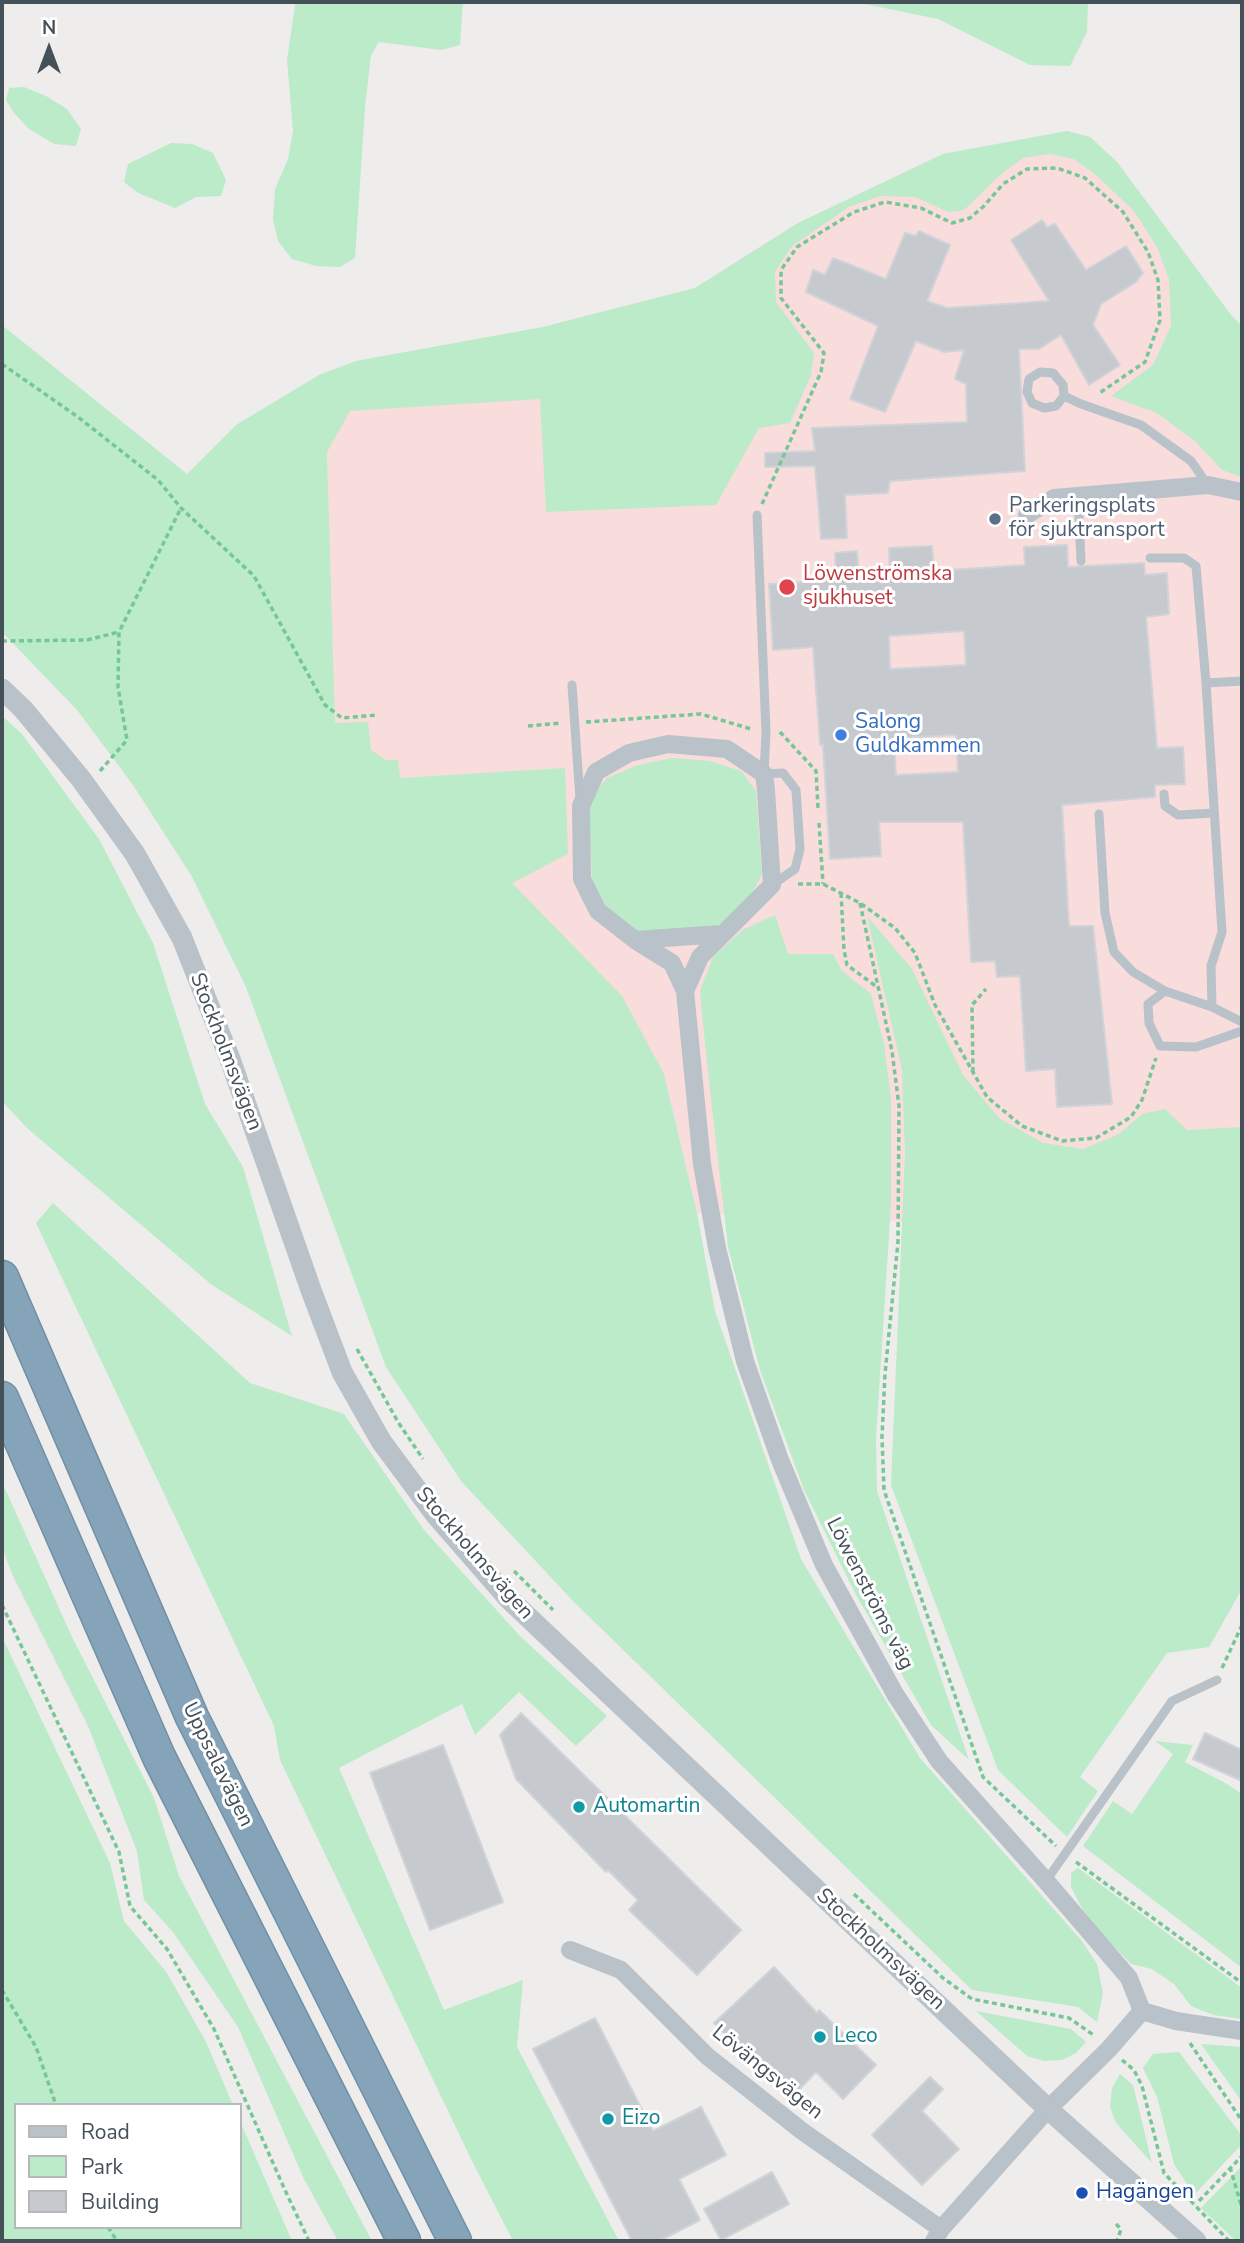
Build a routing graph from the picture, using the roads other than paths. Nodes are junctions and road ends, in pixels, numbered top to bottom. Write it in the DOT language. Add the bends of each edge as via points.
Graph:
graph roads {
  1 [pos="1064,396"];
  2 [pos="1208,485"];
  3 [pos="1242,492"];
  4 [pos="1078,496"];
  5 [pos="1027,514"];
  6 [pos="757,515"];
  7 [pos="1150,558"];
  8 [pos="1081,561"];
  9 [pos="1242,681"];
  10 [pos="1206,683"];
  11 [pos="572,685"];
  12 [pos="2,689"];
  13 [pos="764,774"];
  14 [pos="1164,794"];
  15 [pos="581,806"];
  16 [pos="1214,813"];
  17 [pos="1099,814"];
  18 [pos="772,885"];
  19 [pos="721,934"];
  20 [pos="635,940"];
  21 [pos="685,991"];
  22 [pos="1165,991"];
  23 [pos="1212,1007"];
  24 [pos="1242,1022"];
  25 [pos="1242,1031"];
  26 [pos="2,1277"];
  27 [pos="2,1398"];
  28 [pos="1217,1680"];
  29 [pos="1046,1881"];
  30 [pos="570,1950"];
  31 [pos="1142,2011"];
  32 [pos="1242,2031"];
  33 [pos="1048,2109"];
  34 [pos="938,2235"];
  35 [pos="404,2241"];
  36 [pos="455,2241"];
  37 [pos="1196,2241"];
  1 -- 1 [label="lane" via="1063,385 1053,373 1040,372 1029,379 1027,392 1032,403 1044,408 1056,405"];
  1 -- 2 [label="lane" via="1141,425 1191,461"];
  2 -- 3 [label="street"];
  2 -- 4 [label="street"];
  4 -- 5 [label="street" via="1054,498"];
  4 -- 8 [label="lane"];
  6 -- 13 [label="lane"];
  7 -- 10 [label="lane" via="1184,558 1196,566"];
  9 -- 10 [label="lane"];
  10 -- 16 [label="lane"];
  11 -- 15 [label="lane"];
  12 -- 33 [label="street, Stockholmsvägen" via="82,779 135,854 182,938 342,1372 381,1441 435,1514 509,1599"];
  13 -- 15 [label="street, Löwenströms väg" via="727,749 668,744 629,753 596,772"];
  13 -- 18 [label="street"];
  13 -- 18 [label="lane" via="783,773 796,790 800,849 795,869"];
  14 -- 16 [label="lane" via="1165,806 1178,815"];
  15 -- 20 [label="street, Löwenströms väg" via="582,879 598,911"];
  16 -- 23 [label="lane" via="1222,932 1211,966"];
  17 -- 22 [label="lane" via="1105,913 1114,952 1133,972"];
  18 -- 19 [label="street, Löwenströms väg"];
  19 -- 20 [label="street"];
  19 -- 21 [label="street, Löwenströms väg" via="700,957"];
  20 -- 21 [label="street, Löwenströms väg" via="672,963"];
  21 -- 29 [label="street, Löwenströms väg" via="702,1164 717,1248 744,1361 780,1461 824,1565 895,1694 939,1761"];
  22 -- 23 [label="lane"];
  22 -- 25 [label="lane" via="1149,1004 1149,1023 1160,1046 1195,1047"];
  23 -- 24 [label="lane"];
  26 -- 36 [label="highway, Uppsalavägen" via="192,1717"];
  27 -- 35 [label="highway" via="159,1757"];
  28 -- 29 [label="lane" via="1172,1701"];
  29 -- 31 [label="street, Löwenströms väg" via="1129,1978"];
  30 -- 34 [label="street, Lövängsvägen" via="621,1970 707,2056"];
  31 -- 32 [label="street"];
  31 -- 33 [label="street"];
  33 -- 34 [label="street, Lövängsvägen"];
  33 -- 37 [label="street, Stockholmsvägen"];
}
